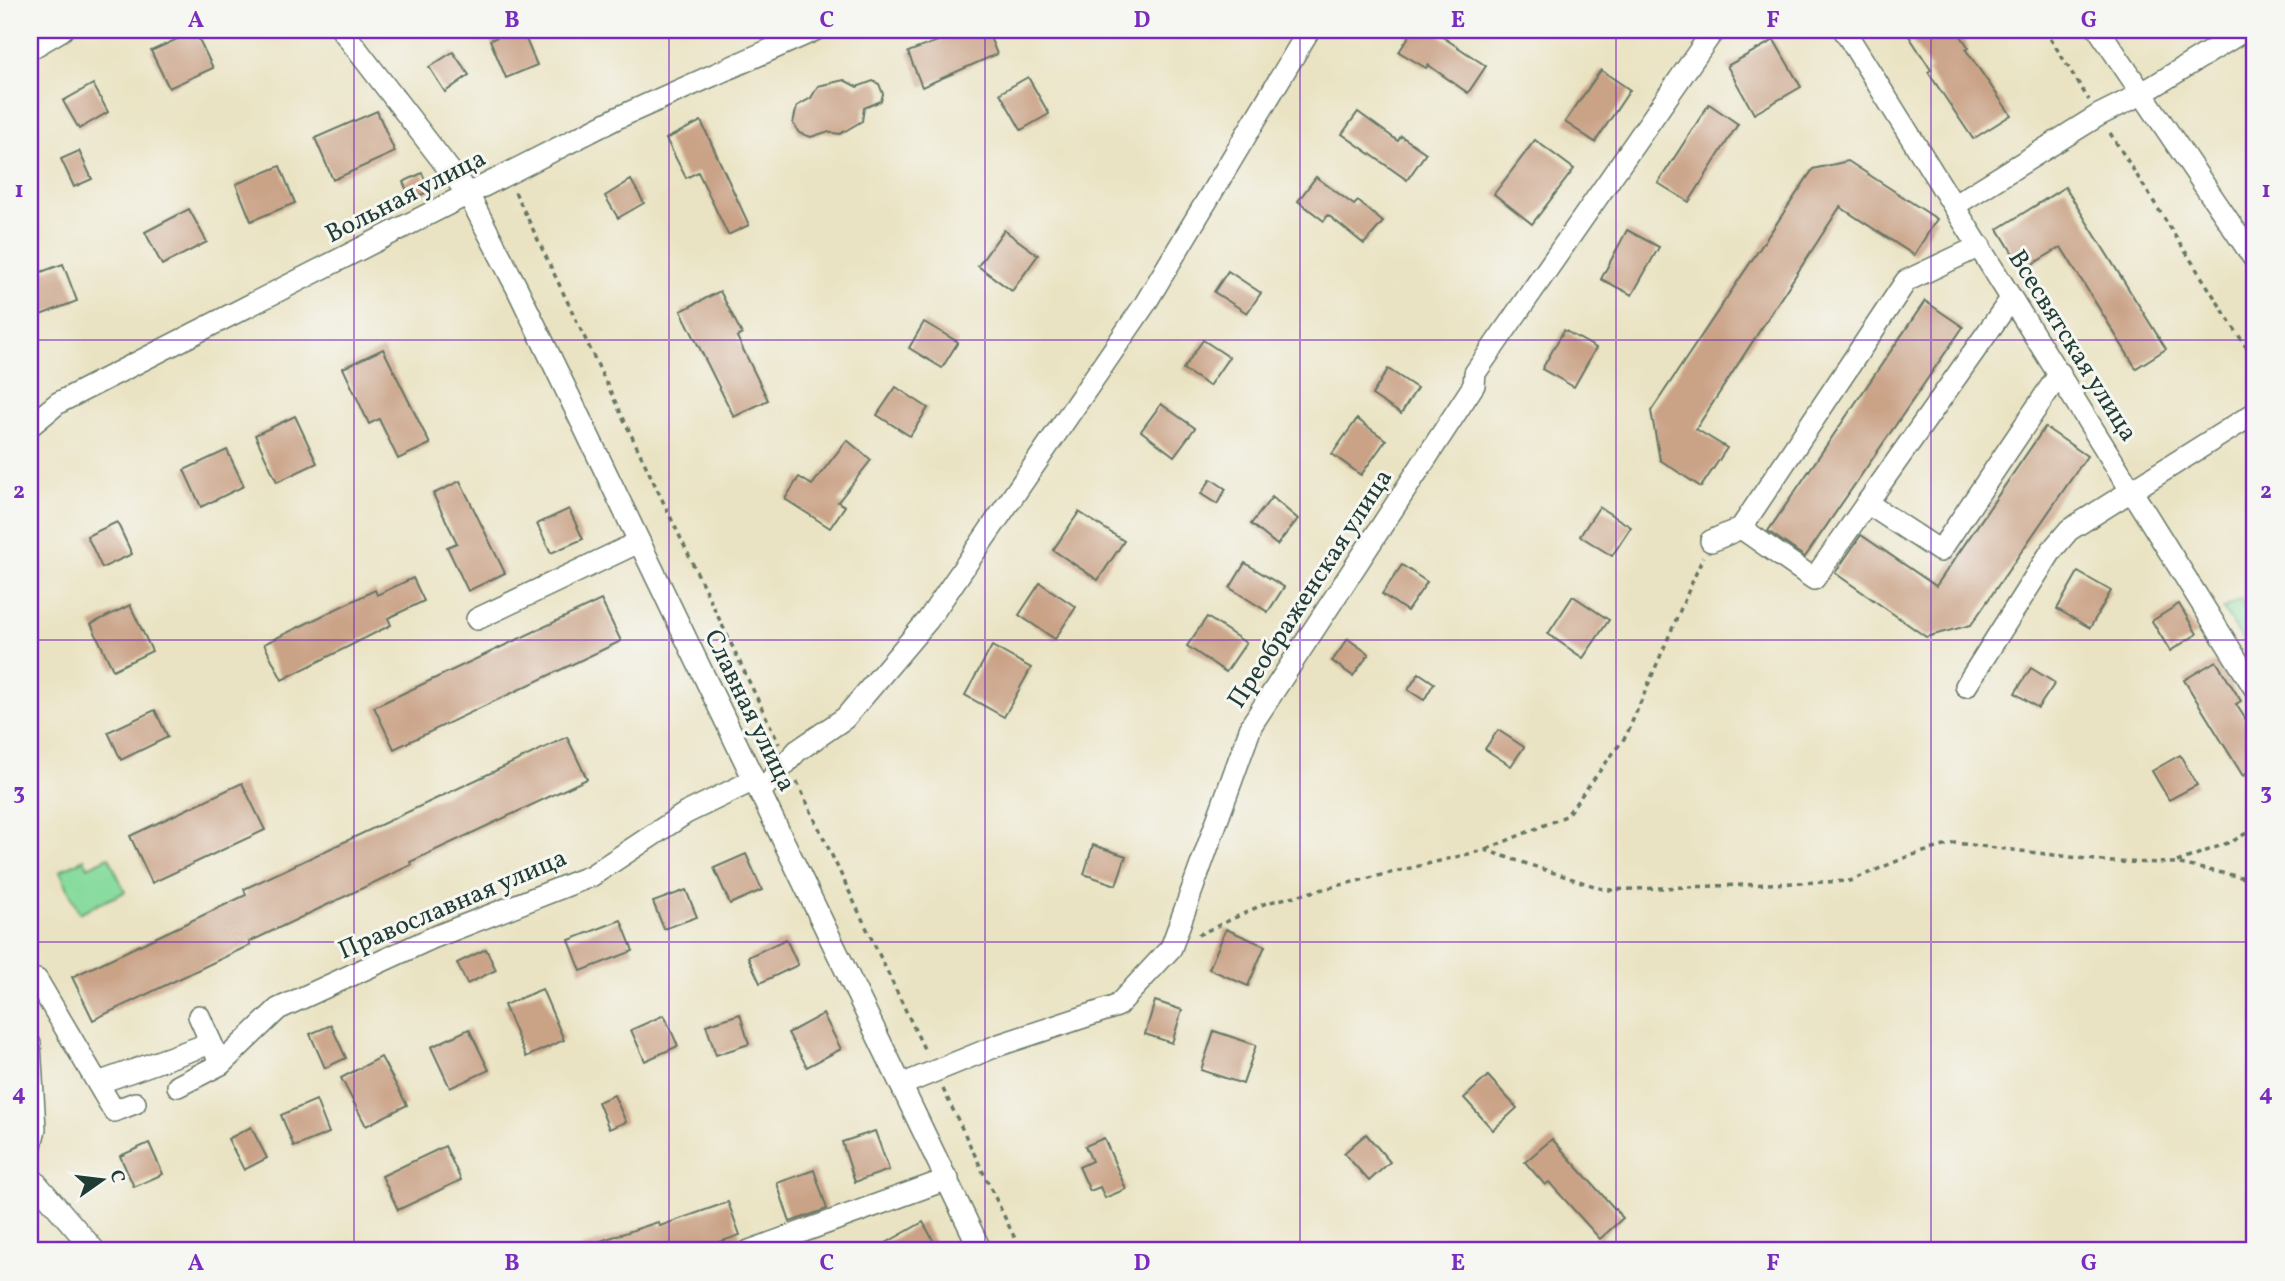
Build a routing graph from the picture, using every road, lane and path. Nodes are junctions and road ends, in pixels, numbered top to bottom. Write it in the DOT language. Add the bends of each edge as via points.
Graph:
graph roads {
  1 [pos="62,30"];
  2 [pos="342,30"];
  3 [pos="815,30"];
  4 [pos="1309,30"];
  5 [pos="1717,30"];
  6 [pos="1844,30"];
  7 [pos="2045,30"];
  8 [pos="2099,30"];
  9 [pos="2245,30"];
  10 [pos="30,49"];
  11 [pos="2141,94"];
  12 [pos="2099,114"];
  13 [pos="506,174"];
  14 [pos="468,194"];
  15 [pos="1955,205"];
  16 [pos="1980,246"];
  17 [pos="2255,260"];
  18 [pos="2011,299"];
  19 [pos="2255,362"];
  20 [pos="2060,373"];
  21 [pos="2255,413"];
  22 [pos="30,426"];
  23 [pos="2131,492"];
  24 [pos="1867,503"];
  25 [pos="1741,528"];
  26 [pos="1711,541"];
  27 [pos="639,542"];
  28 [pos="477,619"];
  29 [pos="1966,686"];
  30 [pos="2255,689"];
  31 [pos="787,762"];
  32 [pos="757,786"];
  33 [pos="2255,828"];
  34 [pos="1485,850"];
  35 [pos="2175,863"];
  36 [pos="2255,880"];
  37 [pos="1171,948"];
  38 [pos="37,980"];
  39 [pos="199,1016"];
  40 [pos="211,1043"];
  41 [pos="30,1044"];
  42 [pos="221,1064"];
  43 [pos="935,1071"];
  44 [pos="98,1083"];
  45 [pos="901,1085"];
  46 [pos="178,1086"];
  47 [pos="135,1103"];
  48 [pos="30,1149"];
  49 [pos="30,1175"];
  50 [pos="948,1179"];
  51 [pos="95,1251"];
  52 [pos="748,1251"];
  53 [pos="981,1251"];
  54 [pos="1021,1251"];
  1 -- 10 [label="street"];
  2 -- 14 [label="street, Славная улица"];
  3 -- 13 [label="street, Вольная улица" via="617,118"];
  4 -- 31 [label="street" via="1144,304 928,620 845,718"];
  5 -- 37 [label="street, Преображенская улица" via="1475,373 1474,385 1252,724"];
  6 -- 15 [label="street, Всесвятская улица"];
  7 -- 12 [label="path"];
  8 -- 11 [label="street"];
  9 -- 11 [label="street"];
  11 -- 12 [label="street"];
  11 -- 17 [label="street"];
  12 -- 15 [label="street"];
  12 -- 19 [label="path"];
  13 -- 14 [label="street, Вольная улица"];
  13 -- 31 [label="path"];
  14 -- 22 [label="street, Вольная улица" via="58,403"];
  14 -- 27 [label="street, Славная улица"];
  15 -- 16 [label="street, Всесвятская улица"];
  16 -- 18 [label="street, Всесвятская улица"];
  16 -- 25 [label="street" via="1906,281"];
  18 -- 20 [label="street, Всесвятская улица"];
  18 -- 24 [label="street"];
  20 -- 23 [label="street, Всесвятская улица"];
  20 -- 24 [label="street" via="1940,551"];
  21 -- 23 [label="street"];
  23 -- 29 [label="street" via="2061,538"];
  23 -- 30 [label="street, Всесвятская улица"];
  24 -- 25 [label="street" via="1814,579"];
  25 -- 26 [label="street"];
  26 -- 34 [label="path" via="1626,736 1566,816"];
  27 -- 28 [label="street"];
  27 -- 32 [label="street, Славная улица"];
  31 -- 32 [label="street"];
  31 -- 43 [label="path"];
  32 -- 42 [label="street, Православная улица" via="686,813 591,876 432,938 278,1009"];
  32 -- 45 [label="street, Славная улица"];
  33 -- 35 [label="path"];
  34 -- 35 [label="path" via="1606,890 1850,881 1955,843 2112,862"];
  34 -- 37 [label="path" via="1266,903"];
  35 -- 36 [label="path"];
  37 -- 43 [label="street, Преображенская улица" via="1117,1006"];
  38 -- 44 [label="street"];
  39 -- 40 [label="street"];
  40 -- 42 [label="street"];
  40 -- 44 [label="street"];
  41 -- 48 [label="street" via="35,1129"];
  42 -- 46 [label="street, Православная улица"];
  43 -- 45 [label="street, Преображенская улица"];
  43 -- 54 [label="path"];
  44 -- 47 [label="street" via="114,1111"];
  45 -- 50 [label="street, Славная улица"];
  49 -- 51 [label="street"];
  50 -- 52 [label="street"];
  50 -- 53 [label="street, Славная улица"];
}
